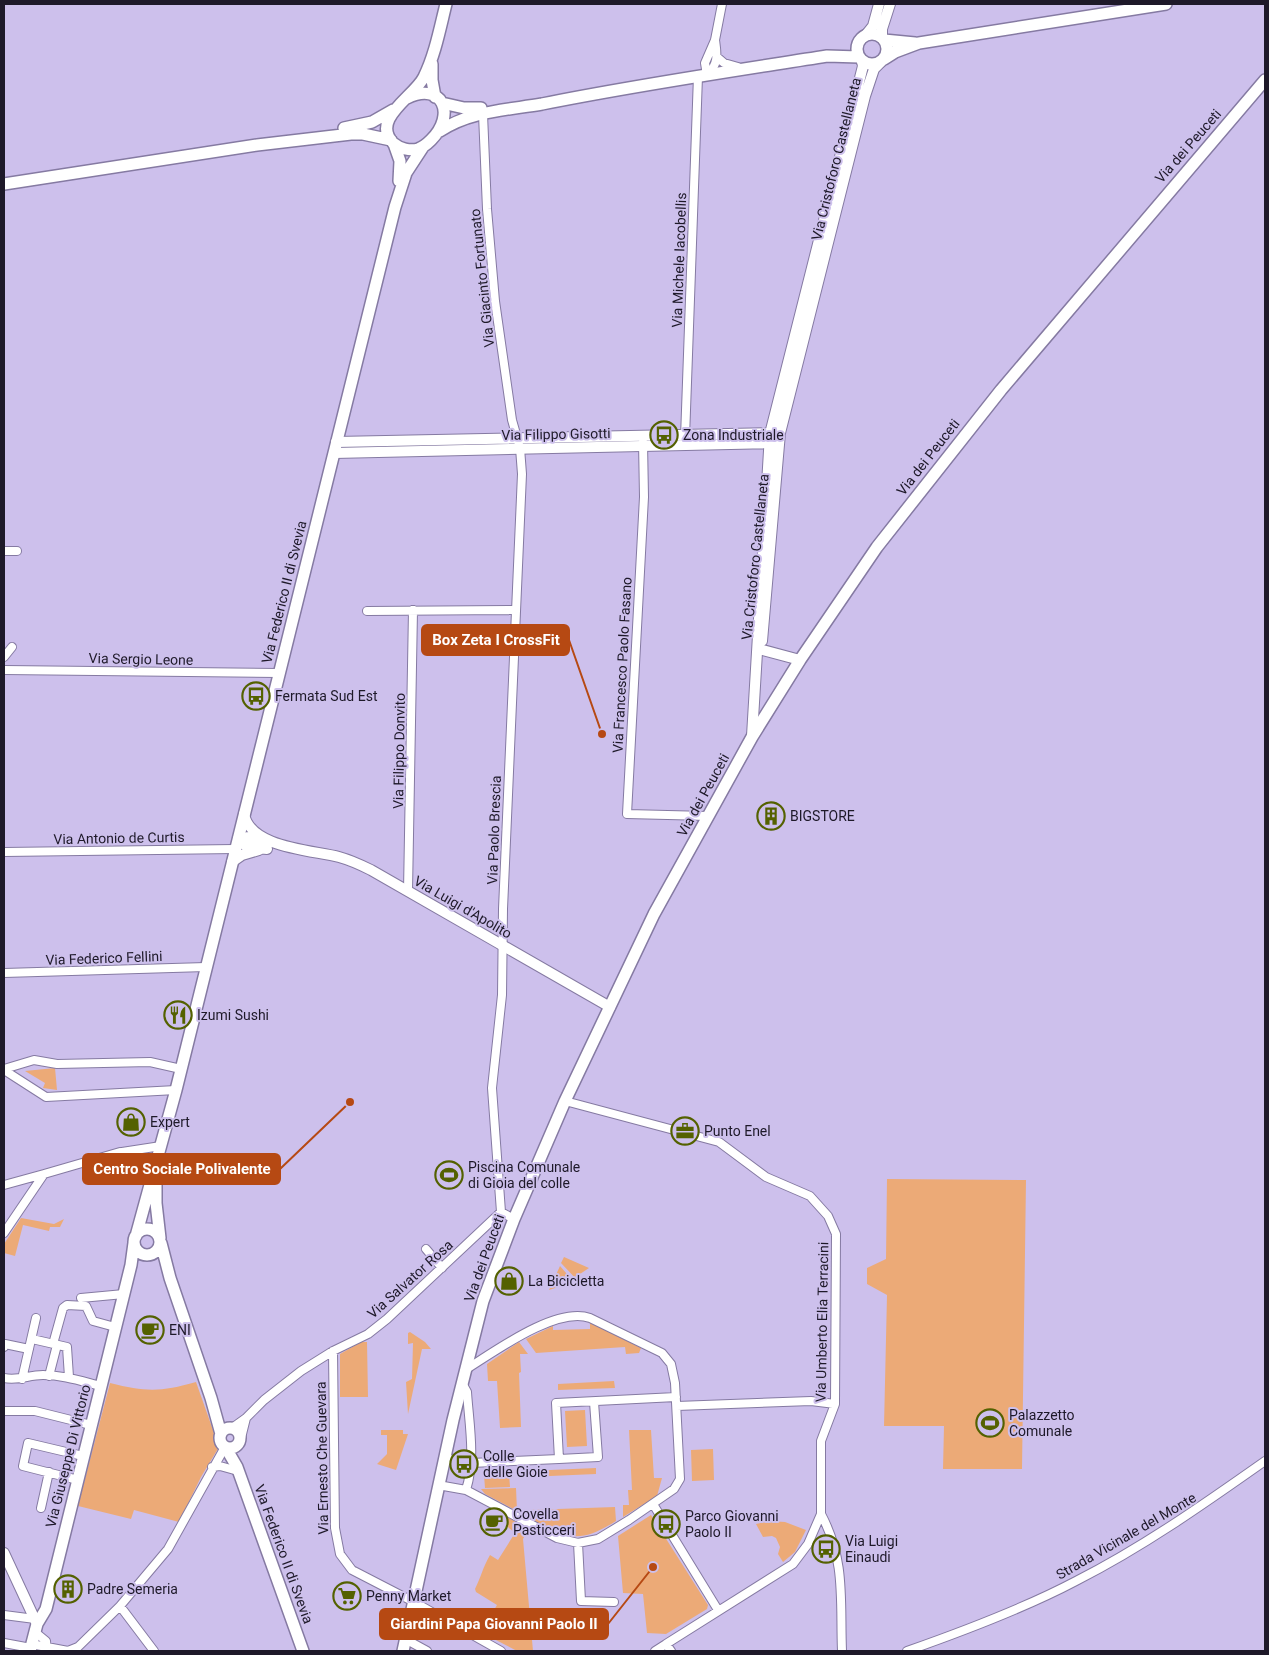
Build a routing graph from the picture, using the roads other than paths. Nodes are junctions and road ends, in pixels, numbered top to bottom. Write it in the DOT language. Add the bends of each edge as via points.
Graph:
graph roads {
  1 [pos="446,4"];
  2 [pos="722,4"];
  3 [pos="879,4"];
  4 [pos="890,4"];
  5 [pos="1166,4"];
  6 [pos="862,39"];
  7 [pos="883,39"];
  8 [pos="715,40"];
  9 [pos="436,43"];
  10 [pos="919,43"];
  11 [pos="827,56"];
  12 [pos="718,57"];
  13 [pos="861,59"];
  14 [pos="883,60"];
  15 [pos="705,63"];
  16 [pos="748,68"];
  17 [pos="702,76"];
  18 [pos="682,79"];
  19 [pos="1265,80"];
  20 [pos="408,98"];
  21 [pos="564,98"];
  22 [pos="439,100"];
  23 [pos="393,110"];
  24 [pos="482,114"];
  25 [pos="440,131"];
  26 [pos="393,142"];
  27 [pos="257,145"];
  28 [pos="423,147"];
  29 [pos="4,184"];
  30 [pos="395,207"];
  31 [pos="775,438"];
  32 [pos="685,440"];
  33 [pos="643,441"];
  34 [pos="519,443"];
  35 [pos="335,447"];
  36 [pos="4,551"];
  37 [pos="17,551"];
  38 [pos="413,610"];
  39 [pos="516,610"];
  40 [pos="368,611"];
  41 [pos="12,647"];
  42 [pos="759,649"];
  43 [pos="4,657"];
  44 [pos="800,660"];
  45 [pos="4,670"];
  46 [pos="279,673"];
  47 [pos="752,737"];
  48 [pos="244,814"];
  49 [pos="708,816"];
  50 [pos="236,844"];
  51 [pos="270,846"];
  52 [pos="4,852"];
  53 [pos="232,862"];
  54 [pos="408,891"];
  55 [pos="503,945"];
  56 [pos="206,967"];
  57 [pos="4,974"];
  58 [pos="610,1007"];
  59 [pos="181,1069"];
  60 [pos="4,1070"];
  61 [pos="176,1090"];
  62 [pos="565,1101"];
  63 [pos="162,1146"];
  64 [pos="120,1152"];
  65 [pos="158,1159"];
  66 [pos="153,1172"];
  67 [pos="44,1174"];
  68 [pos="4,1185"];
  69 [pos="501,1212"];
  70 [pos="514,1219"];
  71 [pos="4,1233"];
  72 [pos="135,1240"];
  73 [pos="160,1241"];
  74 [pos="426,1249"];
  75 [pos="148,1255"];
  76 [pos="131,1265"];
  77 [pos="442,1268"];
  78 [pos="170,1278"];
  79 [pos="124,1294"];
  80 [pos="81,1298"];
  81 [pos="36,1318"];
  82 [pos="115,1327"];
  83 [pos="32,1339"];
  84 [pos="55,1344"];
  85 [pos="4,1347"];
  86 [pos="29,1349"];
  87 [pos="333,1351"];
  88 [pos="465,1370"];
  89 [pos="49,1376"];
  90 [pos="68,1377"];
  91 [pos="4,1378"];
  92 [pos="22,1379"];
  93 [pos="462,1383"];
  94 [pos="101,1386"];
  95 [pos="676,1397"];
  96 [pos="594,1402"];
  97 [pos="835,1404"];
  98 [pos="677,1406"];
  99 [pos="4,1411"];
  100 [pos="246,1418"];
  101 [pos="91,1425"];
  102 [pos="228,1430"];
  103 [pos="241,1439"];
  104 [pos="226,1447"];
  105 [pos="84,1456"];
  106 [pos="559,1459"];
  107 [pos="444,1460"];
  108 [pos="470,1460"];
  109 [pos="1265,1461"];
  110 [pos="212,1467"];
  111 [pos="237,1469"];
  112 [pos="49,1472"];
  113 [pos="78,1480"];
  114 [pos="438,1485"];
  115 [pos="466,1490"];
  116 [pos="652,1504"];
  117 [pos="41,1508"];
  118 [pos="820,1514"];
  119 [pos="578,1543"];
  120 [pos="4,1553"];
  121 [pos="414,1602"];
  122 [pos="614,1602"];
  123 [pos="120,1606"];
  124 [pos="718,1610"];
  125 [pos="4,1615"];
  126 [pos="36,1625"];
  127 [pos="405,1639"];
  128 [pos="4,1643"];
  129 [pos="31,1648"];
  130 [pos="669,1648"];
  131 [pos="78,1649"];
  132 [pos="47,1650"];
  133 [pos="154,1651"];
  134 [pos="303,1651"];
  135 [pos="403,1651"];
  136 [pos="427,1651"];
  137 [pos="501,1651"];
  138 [pos="655,1651"];
  139 [pos="842,1651"];
  140 [pos="907,1651"];
  1 -- 9 [label="main road"];
  2 -- 8 [label="street"];
  3 -- 6 [label="street" via="873,26"];
  4 -- 7 [label="street" via="882,29"];
  5 -- 10 [label="main road"];
  6 -- 7 [label="main road" via="875,34"];
  6 -- 11 [label="main road"];
  6 -- 13 [label="main road"];
  7 -- 10 [label="main road"];
  7 -- 14 [label="main road" via="888,49"];
  8 -- 12 [label="street"];
  8 -- 15 [label="street"];
  9 -- 20 [label="main road" via="424,78"];
  9 -- 22 [label="main road" via="431,72"];
  10 -- 14 [label="main road"];
  11 -- 13 [label="main road"];
  11 -- 16 [label="main road"];
  12 -- 16 [label="street" via="730,66"];
  12 -- 17 [label="street" via="715,66"];
  13 -- 14 [label="main road" via="871,65"];
  13 -- 31 [label="street, Via Cristoforo Castellaneta" via="863,66"];
  14 -- 31 [label="street, Via Cristoforo Castellaneta" via="874,69 865,96"];
  15 -- 17 [label="street, Via Michele Iacobellis"];
  15 -- 18 [label="street"];
  16 -- 17 [label="main road"];
  17 -- 18 [label="main road"];
  17 -- 32 [label="street, Via Michele Iacobellis"];
  18 -- 21 [label="main road"];
  19 -- 44 [label="main road, Via dei Peuceti" via="1000,390 877,548"];
  20 -- 22 [label="main road" via="419,94"];
  20 -- 23 [label="main road"];
  21 -- 22 [label="main road" via="470,109"];
  21 -- 24 [label="main road"];
  22 -- 25 [label="main road" via="445,115"];
  23 -- 26 [label="main road" via="387,128"];
  23 -- 27 [label="main road" via="360,126 297,135"];
  24 -- 25 [label="main road" via="461,119"];
  24 -- 34 [label="street, Via Giacinto Fortunato" via="495,301 509,403"];
  25 -- 28 [label="main road"];
  26 -- 27 [label="main road" via="358,134"];
  26 -- 28 [label="main road" via="407,149"];
  26 -- 30 [label="main road" via="400,171"];
  27 -- 29 [label="main road"];
  28 -- 30 [label="main road" via="403,179"];
  30 -- 35 [label="main road, Via Federico II di Svevia"];
  31 -- 32 [label="street, Via Filippo Gisotti"];
  31 -- 42 [label="street, Via Cristoforo Castellaneta" via="764,635"];
  32 -- 33 [label="street, Via Filippo Gisotti"];
  33 -- 34 [label="street, Via Filippo Gisotti"];
  33 -- 49 [label="street, Via Francesco Paolo Fasano" via="644,497 627,814"];
  34 -- 35 [label="street, Via Filippo Gisotti"];
  34 -- 39 [label="street, Via Paolo Brescia" via="522,474"];
  35 -- 46 [label="main road, Via Federico II di Svevia"];
  36 -- 37 [label="street"];
  38 -- 39 [label="street"];
  38 -- 40 [label="street"];
  38 -- 54 [label="street, Via Filippo Donvito"];
  39 -- 55 [label="street, Via Paolo Brescia"];
  41 -- 43 [label="street"];
  42 -- 44 [label="street"];
  42 -- 47 [label="street, Via Cristoforo Castellaneta"];
  44 -- 47 [label="main road, Via dei Peuceti"];
  45 -- 46 [label="street, Via Sergio Leone"];
  46 -- 48 [label="main road, Via Federico II di Svevia"];
  47 -- 49 [label="main road, Via dei Peuceti"];
  48 -- 50 [label="main road, Via Federico II di Svevia"];
  48 -- 51 [label="street, Via Luigi d'Apolito" via="250,828"];
  49 -- 58 [label="main road, Via dei Peuceti" via="654,914"];
  50 -- 51 [label="street" via="249,837"];
  50 -- 52 [label="street, Via Antonio de Curtis"];
  50 -- 53 [label="main road, Via Federico II di Svevia"];
  51 -- 53 [label="street" via="242,855"];
  51 -- 54 [label="street, Via Luigi d'Apolito" via="349,861"];
  53 -- 56 [label="main road, Via Federico II di Svevia"];
  54 -- 55 [label="street, Via Luigi d'Apolito"];
  55 -- 58 [label="street, Via Luigi d'Apolito"];
  55 -- 69 [label="street, Via Paolo Brescia" via="502,995 492,1088"];
  56 -- 57 [label="street, Via Federico Fellini"];
  56 -- 59 [label="main road, Via Federico II di Svevia"];
  58 -- 62 [label="main road, Via dei Peuceti"];
  59 -- 60 [label="street" via="150,1062 58,1064 34,1060"];
  59 -- 61 [label="main road, Via Federico II di Svevia"];
  60 -- 61 [label="street" via="46,1097"];
  61 -- 63 [label="main road, Via Federico II di Svevia"];
  62 -- 70 [label="main road, Via dei Peuceti"];
  62 -- 97 [label="street, Via Umberto Elia Terracini" via="719,1142 766,1177 800,1190 821,1206 832,1224 837,1244"];
  63 -- 64 [label="street"];
  63 -- 65 [label="main road, Via Federico II di Svevia"];
  64 -- 66 [label="street" via="141,1160"];
  64 -- 67 [label="street"];
  65 -- 66 [label="main road, Via Federico II di Svevia"];
  65 -- 73 [label="main road, Via Federico II di Svevia" via="156,1203"];
  66 -- 72 [label="main road, Via Federico II di Svevia"];
  67 -- 68 [label="street"];
  67 -- 71 [label="street"];
  69 -- 70 [label="street"];
  69 -- 77 [label="street, Via Salvator Rosa"];
  70 -- 88 [label="main road, Via dei Peuceti" via="479,1315"];
  72 -- 73 [label="main road" via="139,1232 148,1229 158,1234"];
  72 -- 75 [label="main road" via="138,1252"];
  72 -- 76 [label="main road, Via Federico II di Svevia"];
  73 -- 75 [label="main road" via="158,1250"];
  73 -- 78 [label="main road, Via Federico II di Svevia"];
  74 -- 77 [label="street"];
  75 -- 76 [label="main road"];
  75 -- 78 [label="main road, Via Federico II di Svevia"];
  76 -- 79 [label="main road, Via Giuseppe Di Vittorio"];
  77 -- 87 [label="street, Via Salvator Rosa" via="368,1334"];
  78 -- 102 [label="main road, Via Federico II di Svevia" via="216,1413"];
  79 -- 80 [label="street"];
  79 -- 82 [label="main road, Via Giuseppe Di Vittorio"];
  81 -- 83 [label="street"];
  82 -- 84 [label="street" via="93,1320 86,1306 67,1305 63,1308"];
  82 -- 94 [label="main road, Via Giuseppe Di Vittorio"];
  83 -- 84 [label="street"];
  83 -- 86 [label="street"];
  84 -- 89 [label="street"];
  84 -- 90 [label="street" via="67,1347"];
  85 -- 86 [label="street" via="5,1344"];
  86 -- 92 [label="street"];
  87 -- 100 [label="street, Via Salvator Rosa" via="281,1386"];
  87 -- 121 [label="street, Via Ernesto Che Guevara" via="335,1528 340,1554 352,1570"];
  88 -- 93 [label="main road, Via dei Peuceti"];
  88 -- 95 [label="street" via="545,1324 582,1315 662,1353 673,1370"];
  89 -- 90 [label="street"];
  89 -- 92 [label="street"];
  90 -- 94 [label="street"];
  91 -- 92 [label="street"];
  93 -- 107 [label="main road, Via dei Peuceti"];
  93 -- 108 [label="street" via="467,1392"];
  94 -- 101 [label="main road, Via Giuseppe Di Vittorio"];
  95 -- 96 [label="street"];
  95 -- 98 [label="street"];
  96 -- 106 [label="street" via="556,1404"];
  96 -- 106 [label="street" via="598,1457"];
  97 -- 98 [label="street"];
  97 -- 118 [label="street, Via Umberto Elia Terracini" via="820,1441"];
  98 -- 116 [label="street" via="680,1479 674,1489"];
  99 -- 101 [label="street" via="35,1411"];
  100 -- 102 [label="street, Via Salvator Rosa"];
  100 -- 103 [label="street"];
  101 -- 105 [label="main road, Via Giuseppe Di Vittorio"];
  102 -- 103 [label="main road" via="238,1432"];
  102 -- 104 [label="main road" via="221,1443"];
  103 -- 104 [label="main road" via="234,1448"];
  103 -- 111 [label="main road"];
  104 -- 110 [label="street"];
  104 -- 111 [label="main road, Via Federico II di Svevia"];
  105 -- 112 [label="street" via="28,1443 23,1466"];
  105 -- 113 [label="main road, Via Giuseppe Di Vittorio"];
  106 -- 108 [label="street"];
  107 -- 108 [label="street"];
  107 -- 114 [label="main road, Via dei Peuceti"];
  108 -- 115 [label="street" via="471,1475"];
  109 -- 140 [label="street, Strada Vicinale del Monte" via="1219,1495 1101,1568 1038,1599"];
  110 -- 111 [label="street"];
  110 -- 123 [label="street" via="168,1549"];
  111 -- 134 [label="main road, Via Federico II di Svevia"];
  112 -- 113 [label="street"];
  112 -- 117 [label="street"];
  113 -- 126 [label="main road, Via Giuseppe Di Vittorio" via="46,1608"];
  114 -- 115 [label="street"];
  114 -- 121 [label="main road, Via dei Peuceti"];
  115 -- 119 [label="street" via="557,1538"];
  116 -- 119 [label="street" via="598,1539"];
  116 -- 124 [label="street"];
  118 -- 124 [label="street, Via Umberto Elia Terracini" via="801,1556 793,1564"];
  118 -- 139 [label="street" via="834,1542 840,1567"];
  119 -- 122 [label="street" via="580,1601"];
  120 -- 126 [label="street"];
  121 -- 127 [label="main road, Via dei Peuceti"];
  121 -- 137 [label="street, Via Ernesto Che Guevara"];
  123 -- 131 [label="street"];
  123 -- 133 [label="street"];
  124 -- 130 [label="street, Via Umberto Elia Terracini"];
  125 -- 126 [label="street"];
  126 -- 129 [label="main road, Via Giuseppe Di Vittorio"];
  126 -- 132 [label="street" via="46,1641"];
  127 -- 135 [label="main road, Via dei Peuceti"];
  127 -- 136 [label="street"];
  128 -- 129 [label="street"];
  129 -- 132 [label="street"];
  130 -- 138 [label="street, Via Umberto Elia Terracini"];
  131 -- 132 [label="street"];
}
